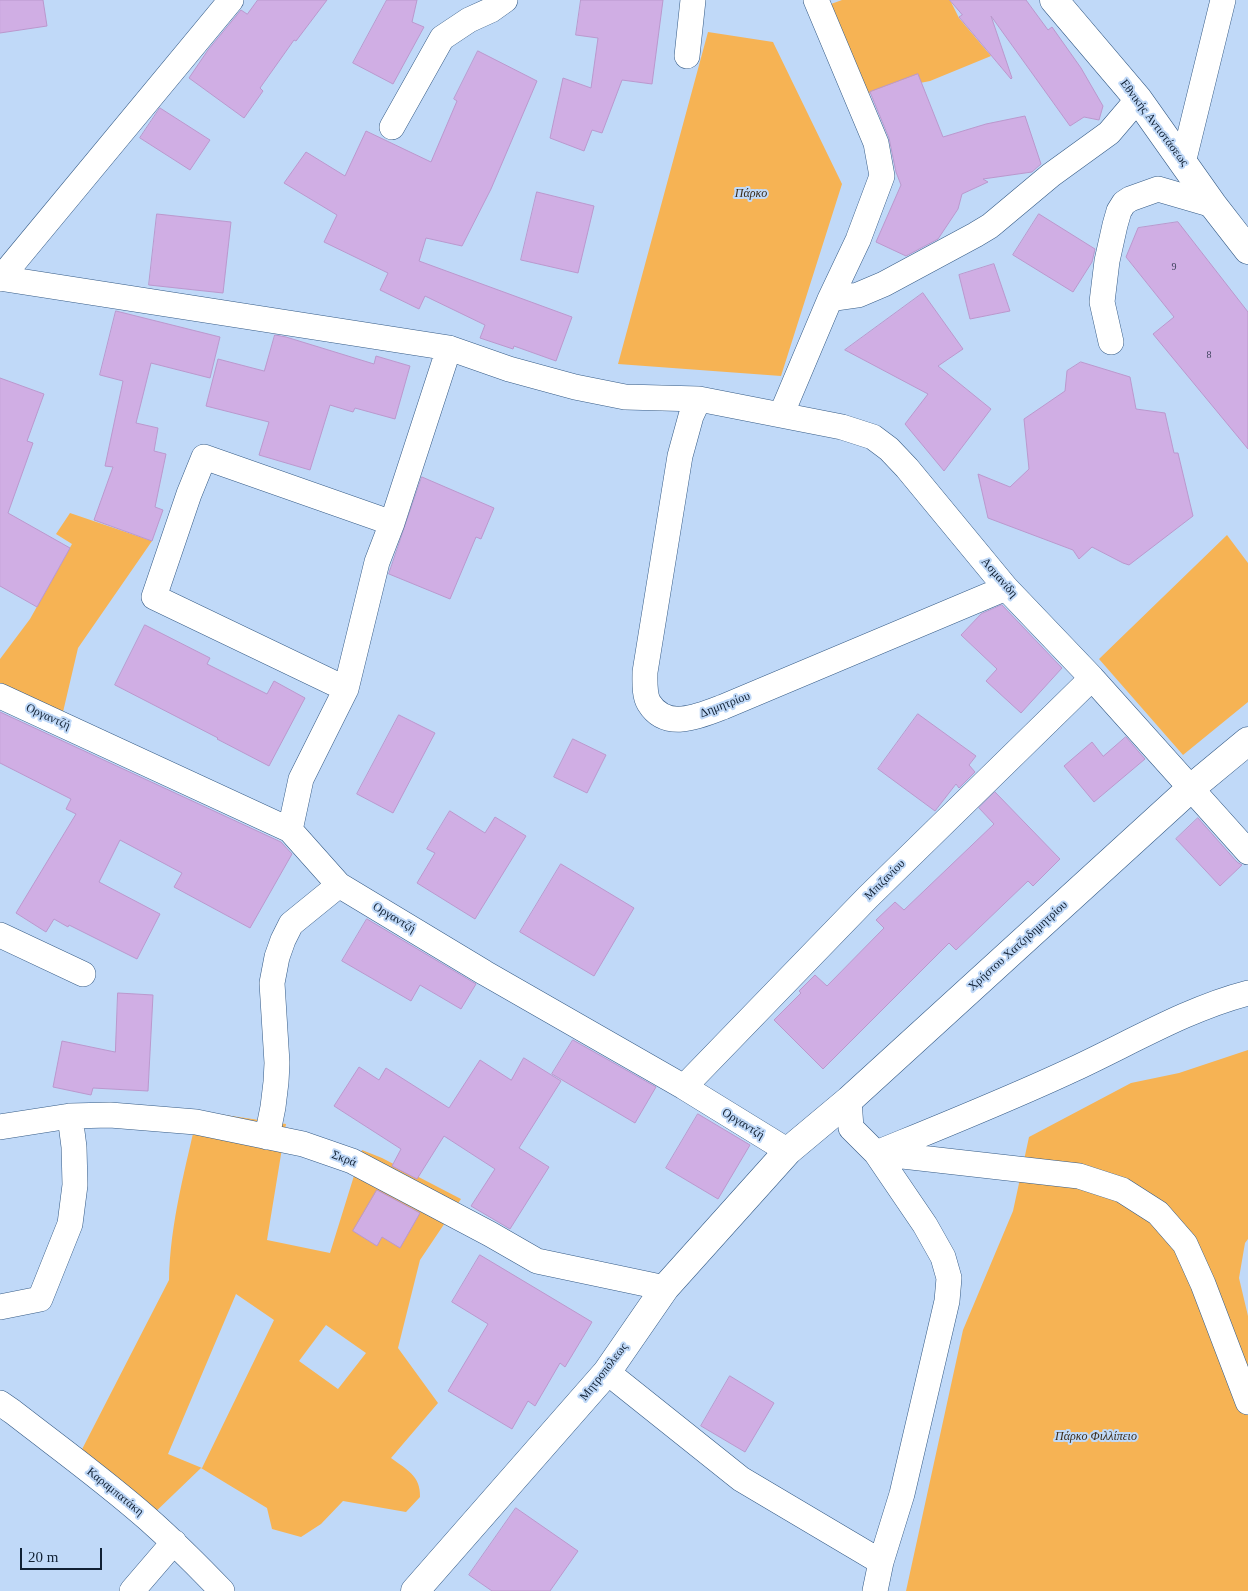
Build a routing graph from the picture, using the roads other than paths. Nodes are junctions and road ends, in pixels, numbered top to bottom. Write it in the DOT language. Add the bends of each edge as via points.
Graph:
graph roads {
  1 [pos="231,0"];
  2 [pos="505,0"];
  3 [pos="693,0"];
  4 [pos="816,0"];
  5 [pos="1054,0"];
  6 [pos="1223,0"];
  7 [pos="687,56"];
  8 [pos="1138,99"];
  9 [pos="392,127"];
  10 [pos="1183,162"];
  11 [pos="1213,205"];
  12 [pos="1248,250"];
  13 [pos="0,278"];
  14 [pos="830,299"];
  15 [pos="1111,342"];
  16 [pos="449,348"];
  17 [pos="699,400"];
  18 [pos="781,415"];
  19 [pos="392,523"];
  20 [pos="1006,588"];
  21 [pos="1092,678"];
  22 [pos="346,689"];
  23 [pos="0,696"];
  24 [pos="1248,741"];
  25 [pos="1190,789"];
  26 [pos="290,830"];
  27 [pos="1248,852"];
  28 [pos="339,885"];
  29 [pos="0,935"];
  30 [pos="83,974"];
  31 [pos="1248,993"];
  32 [pos="684,1087"];
  33 [pos="849,1100"];
  34 [pos="70,1116"];
  35 [pos="0,1127"];
  36 [pos="267,1137"];
  37 [pos="788,1151"];
  38 [pos="876,1153"];
  39 [pos="666,1288"];
  40 [pos="0,1307"];
  41 [pos="607,1372"];
  42 [pos="1248,1402"];
  43 [pos="0,1404"];
  44 [pos="174,1542"];
  45 [pos="881,1562"];
  46 [pos="132,1591"];
  47 [pos="222,1591"];
  48 [pos="415,1591"];
  49 [pos="875,1591"];
  1 -- 13 [label="street"];
  2 -- 9 [label="street" via="442,38"];
  3 -- 7 [label="street"];
  4 -- 14 [label="street" via="876,143 882,176 858,240"];
  5 -- 8 [label="main road, Εθνικής Αντιστάσεως"];
  6 -- 10 [label="street"];
  8 -- 10 [label="main road, Εθνικής Αντιστάσεως"];
  8 -- 14 [label="street" via="1109,133 990,226 884,284 858,295"];
  10 -- 11 [label="main road, Εθνικής Αντιστάσεως"];
  11 -- 12 [label="main road, Εθνικής Αντιστάσεως"];
  11 -- 15 [label="street" via="1158,188 1124,203 1115,225 1102,302"];
  13 -- 16 [label="street, Ασμανίδη"];
  14 -- 18 [label="street"];
  16 -- 17 [label="street, Ασμανίδη" via="509,369 625,397"];
  16 -- 19 [label="street"];
  17 -- 18 [label="street, Ασμανίδη"];
  17 -- 20 [label="street, Δημητρίου" via="680,456 645,672 649,702 661,715 674,720 691,719 723,708"];
  18 -- 20 [label="street, Ασμανίδη" via="842,426 873,438 889,449"];
  19 -- 22 [label="street" via="377,562"];
  19 -- 22 [label="street" via="204,457 154,597"];
  20 -- 21 [label="street, Ασμανίδη"];
  21 -- 25 [label="street, Ασμανίδη"];
  21 -- 32 [label="street, Μπιζανίου" via="868,897"];
  22 -- 26 [label="street" via="301,779"];
  23 -- 26 [label="street, Οργαντζή"];
  24 -- 25 [label="main road, Χρήστου Χατζηδημητρίου"];
  25 -- 27 [label="street, Ασμανίδη"];
  25 -- 33 [label="main road, Χρήστου Χατζηδημητρίου"];
  26 -- 28 [label="street, Οργαντζή"];
  28 -- 32 [label="street, Οργαντζή"];
  28 -- 36 [label="street" via="291,924 277,957 272,982 276,1082"];
  29 -- 30 [label="street"];
  31 -- 38 [label="street" via="1180,1018 1024,1093"];
  32 -- 37 [label="street, Οργαντζή"];
  33 -- 37 [label="main road, Χρήστου Χατζηδημητρίου"];
  33 -- 38 [label="street" via="851,1128"];
  34 -- 35 [label="street, Σκρά"];
  34 -- 36 [label="street, Σκρά" via="110,1115 196,1122"];
  34 -- 40 [label="street" via="75,1185 70,1224 40,1299"];
  36 -- 39 [label="street, Σκρά" via="302,1144 352,1161 537,1261"];
  37 -- 39 [label="main road, Μητροπόλεως"];
  38 -- 42 [label="street" via="1079,1176 1122,1190 1158,1213 1185,1244"];
  38 -- 45 [label="street" via="925,1225 943,1257 949,1278 947,1301 904,1484"];
  39 -- 41 [label="main road, Μητροπόλεως"];
  41 -- 45 [label="street" via="741,1479"];
  41 -- 48 [label="main road, Μητροπόλεως"];
  43 -- 44 [label="street, Καραμπατάκη" via="98,1477"];
  44 -- 46 [label="street"];
  44 -- 47 [label="street, Καραμπατάκη"];
  45 -- 49 [label="street"];
}
